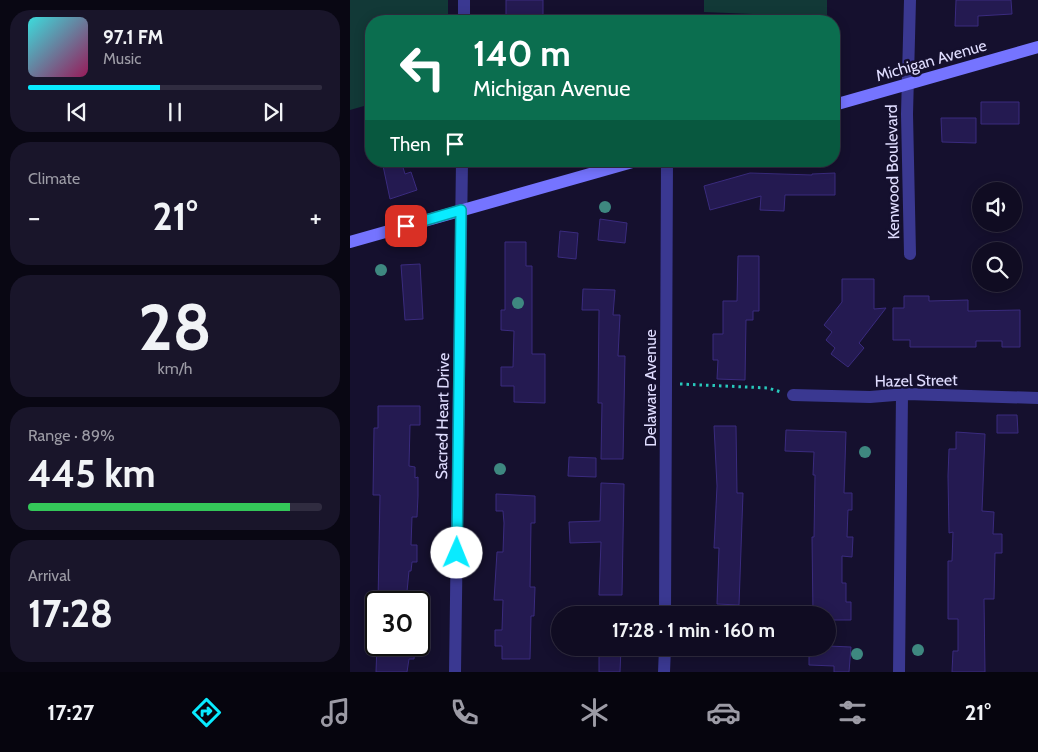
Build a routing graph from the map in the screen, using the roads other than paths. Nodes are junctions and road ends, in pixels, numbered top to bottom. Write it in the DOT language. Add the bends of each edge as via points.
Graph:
graph roads {
  1 [pos="464,0"];
  2 [pos="910,0"];
  3 [pos="464,15"];
  4 [pos="1038,47"];
  5 [pos="908,83"];
  6 [pos="840,103"];
  7 [pos="462,167"];
  8 [pos="615,167"];
  9 [pos="667,167"];
  10 [pos="461,210"];
  11 [pos="350,242"];
  12 [pos="910,254"];
  13 [pos="902,394"];
  14 [pos="794,395"];
  15 [pos="1038,398"];
  16 [pos="665,606"];
  17 [pos="665,656"];
  18 [pos="455,672"];
  19 [pos="664,672"];
  20 [pos="899,672"];
  1 -- 3 [label="street"];
  2 -- 5 [label="street, Kenwood Boulevard"];
  4 -- 5 [label="street, Michigan Avenue"];
  5 -- 6 [label="street, Michigan Avenue"];
  5 -- 12 [label="street, Kenwood Boulevard"];
  7 -- 10 [label="street, Sacred Heart Drive"];
  8 -- 10 [label="street"];
  9 -- 16 [label="street, Delaware Avenue"];
  10 -- 11 [label="street"];
  10 -- 18 [label="street, Sacred Heart Drive"];
  13 -- 14 [label="street, Hazel Street" via="870,397"];
  13 -- 15 [label="street, Hazel Street"];
  13 -- 20 [label="street"];
  17 -- 19 [label="street"];
}
